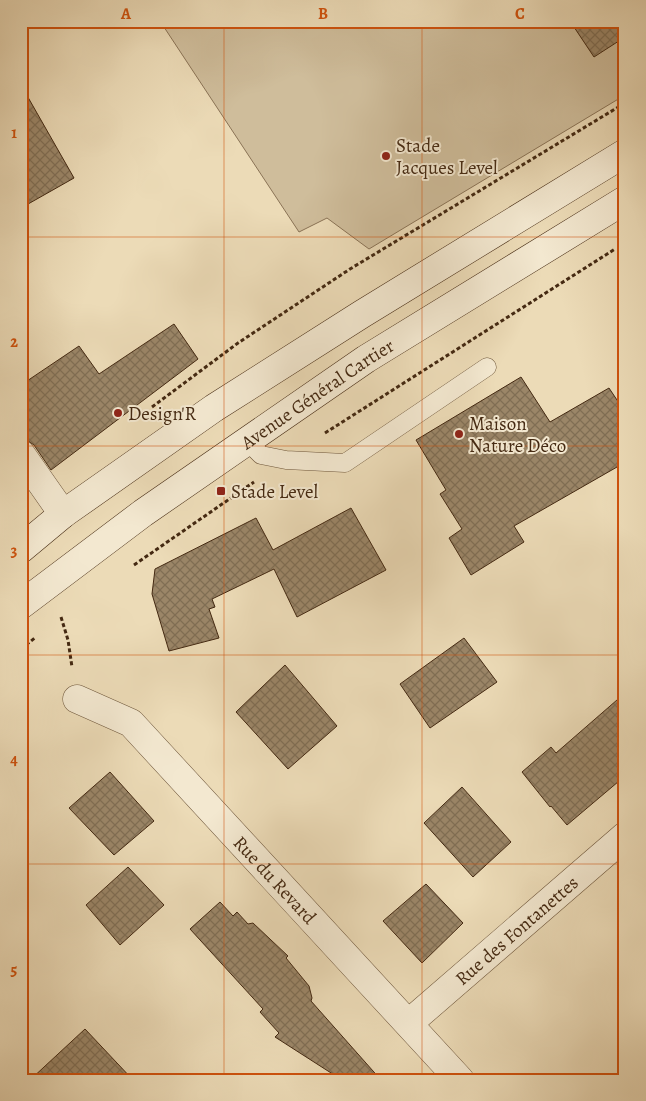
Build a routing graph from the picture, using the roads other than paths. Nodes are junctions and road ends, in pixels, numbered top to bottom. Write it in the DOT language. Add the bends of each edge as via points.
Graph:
graph roads {
  1 [pos="625,153"];
  2 [pos="625,200"];
  3 [pos="487,367"];
  4 [pos="247,441"];
  5 [pos="21,454"];
  6 [pos="63,514"];
  7 [pos="21,549"];
  8 [pos="21,606"];
  9 [pos="76,699"];
  10 [pos="625,836"];
  11 [pos="409,1023"];
  12 [pos="460,1080"];
  1 -- 6 [label="main road" via="214,408"];
  2 -- 4 [label="main road, Avenue Général Cartier" via="366,359"];
  3 -- 4 [label="lane" via="345,463 286,460 261,455"];
  4 -- 8 [label="main road, Avenue Général Cartier" via="143,513"];
  5 -- 6 [label="main road"];
  6 -- 7 [label="main road"];
  9 -- 11 [label="main road, Rue du Revard" via="131,723"];
  10 -- 11 [label="main road, Rue des Fontanettes"];
  11 -- 12 [label="main road, Rue du Revard"];
}
